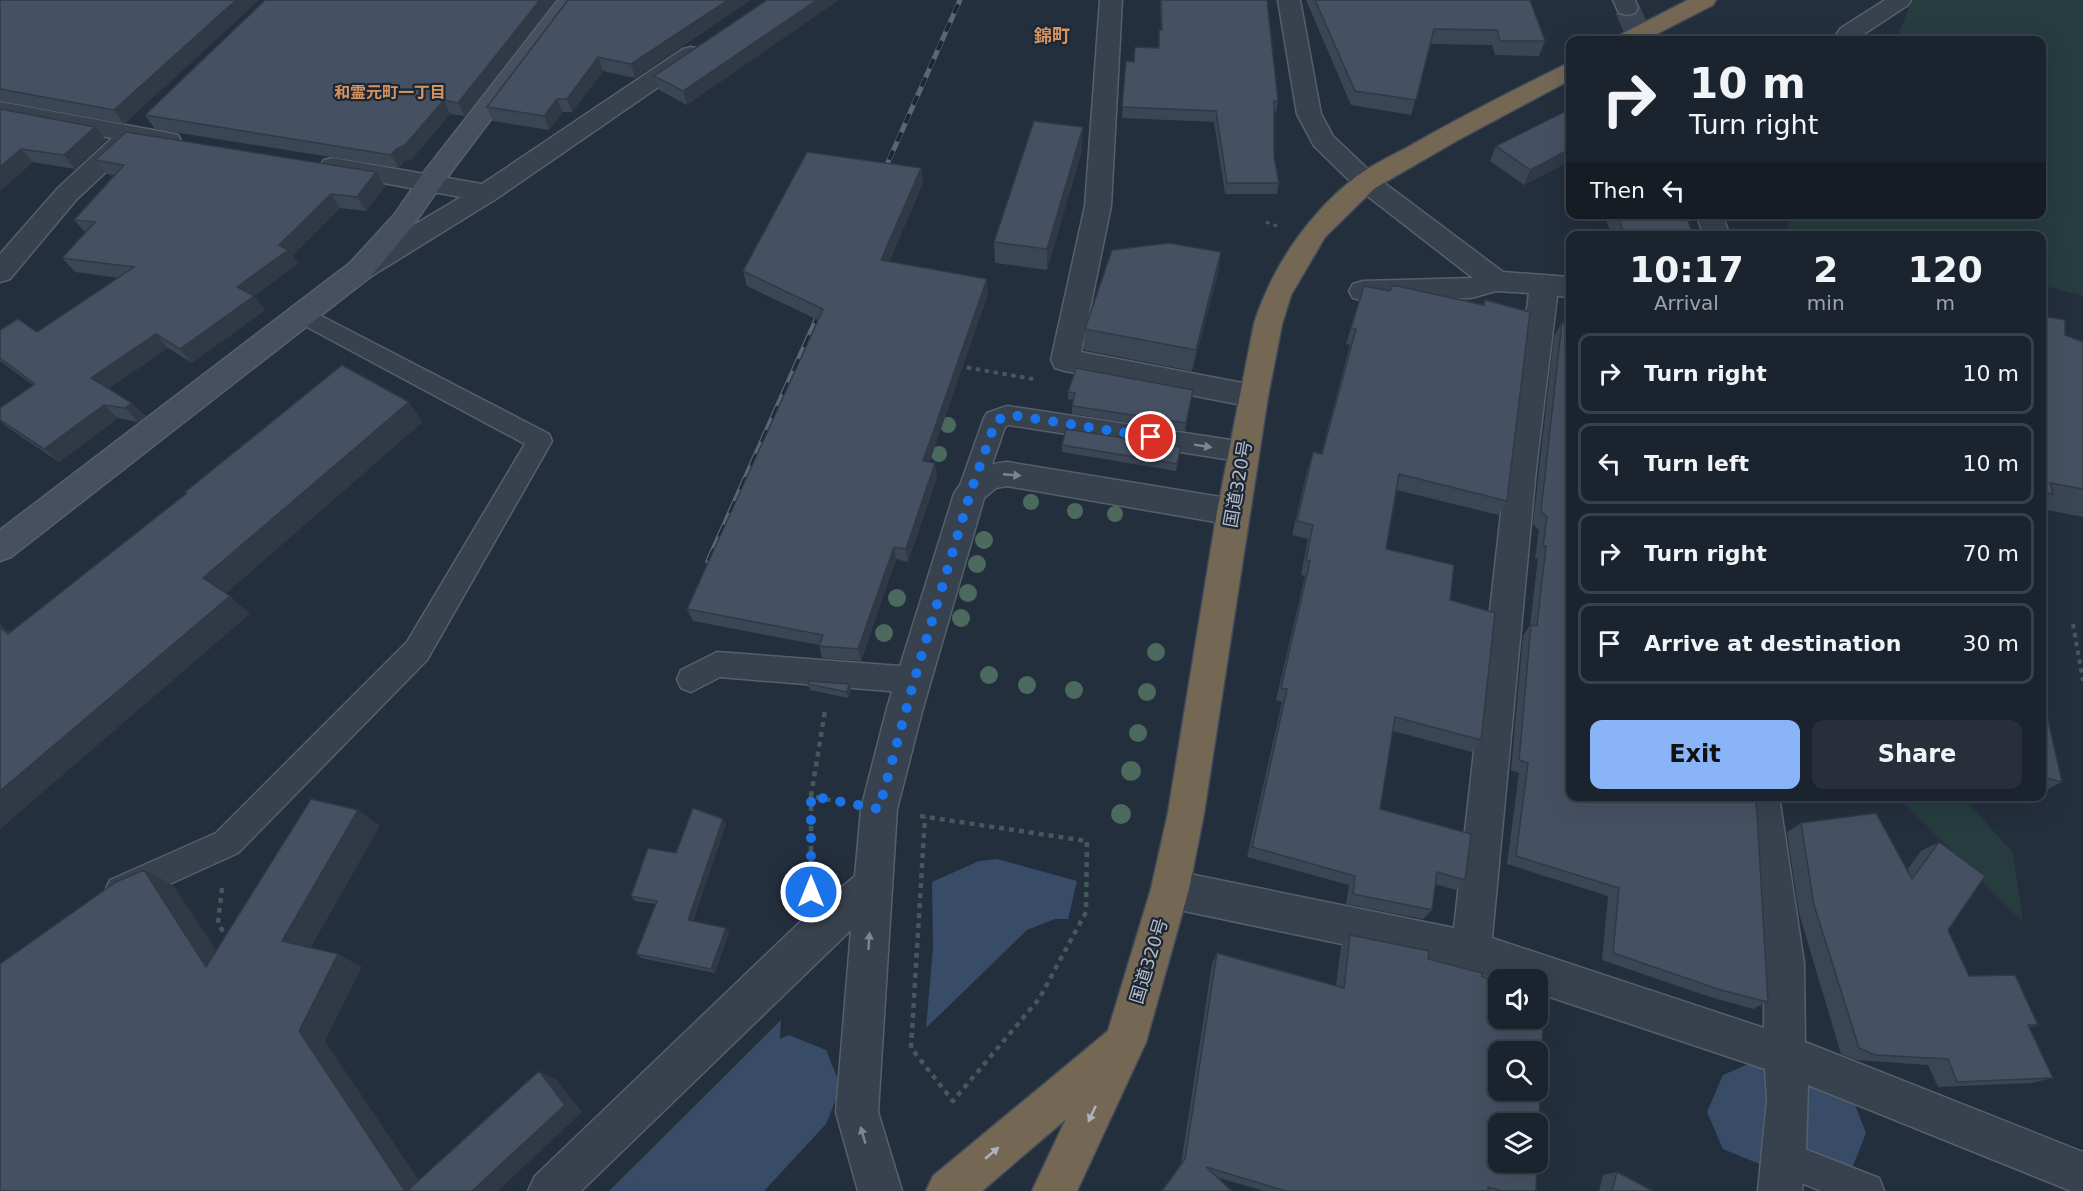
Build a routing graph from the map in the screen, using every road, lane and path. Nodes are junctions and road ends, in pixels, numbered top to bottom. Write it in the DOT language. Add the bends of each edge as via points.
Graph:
graph roads {
  1 [pos="570,0"];
  2 [pos="1111,0"];
  3 [pos="1285,0"];
  4 [pos="1705,0"];
  5 [pos="1899,0"];
  6 [pos="1636,36"];
  7 [pos="1846,36"];
  8 [pos="711,40"];
  9 [pos="1566,72"];
  10 [pos="0,110"];
  11 [pos="139,127"];
  12 [pos="188,144"];
  13 [pos="314,163"];
  14 [pos="430,182"];
  15 [pos="1366,182"];
  16 [pos="488,193"];
  17 [pos="360,270"];
  18 [pos="0,272"];
  19 [pos="1496,281"];
  20 [pos="1557,287"];
  21 [pos="1363,291"];
  22 [pos="302,314"];
  23 [pos="1253,396"];
  24 [pos="1244,453"];
  25 [pos="970,494"];
  26 [pos="1233,512"];
  27 [pos="1,546"];
  28 [pos="2073,624"];
  29 [pos="837,672"];
  30 [pos="691,679"];
  31 [pos="914,681"];
  32 [pos="2083,681"];
  33 [pos="811,796"];
  34 [pos="1762,801"];
  35 [pos="879,809"];
  36 [pos="925,817"];
  37 [pos="227,843"];
  38 [pos="872,885"];
  39 [pos="1170,890"];
  40 [pos="101,905"];
  41 [pos="810,939"];
  42 [pos="230,943"];
  43 [pos="1471,951"];
  44 [pos="1125,1042"];
  45 [pos="1784,1055"];
  46 [pos="1783,1167"];
  47 [pos="2083,1174"];
  48 [pos="550,1191"];
  49 [pos="880,1191"];
  50 [pos="948,1191"];
  51 [pos="1054,1191"];
  52 [pos="1866,1191"];
  1 -- 14 [label="street"];
  2 -- 23 [label="street" via="1098,206 1065,360"];
  3 -- 15 [label="street" via="1309,114 1323,140"];
  4 -- 6 [label="highway"];
  5 -- 7 [label="street"];
  8 -- 16 [label="street"];
  9 -- 15 [label="highway, 国道320号"];
  10 -- 11 [label="street"];
  11 -- 12 [label="street"];
  11 -- 18 [label="street" via="67,194"];
  13 -- 14 [label="street"];
  14 -- 16 [label="street"];
  14 -- 17 [label="street" via="403,221"];
  15 -- 19 [label="street"];
  15 -- 23 [label="highway, 国道320号" via="1316,231 1277,295"];
  16 -- 17 [label="street"];
  17 -- 22 [label="street"];
  19 -- 20 [label="street"];
  19 -- 21 [label="street" via="1471,288"];
  20 -- 43 [label="street" via="1521,469"];
  22 -- 27 [label="street"];
  22 -- 37 [label="lane" via="540,441 417,651"];
  23 -- 24 [label="highway, 国道320号"];
  25 -- 24 [label="lane, one-way" via="993,425 1007,415"];
  24 -- 26 [label="highway, 国道320号"];
  25 -- 26 [label="street, one-way" via="984,479 1007,474"];
  25 -- 31 [label="street"];
  26 -- 39 [label="highway, 国道320号" via="1186,813"];
  28 -- 32 [label="path"];
  29 -- 30 [label="lane" via="717,664"];
  29 -- 31 [label="lane"];
  29 -- 33 [label="path" via="825,705"];
  31 -- 35 [label="street"];
  33 -- 35 [label="path"];
  33 -- 41 [label="path"];
  34 -- 45 [label="street" via="1784,963"];
  35 -- 36 [label="path"];
  35 -- 38 [label="street"];
  36 -- 36 [label="path" via="911,1048 953,1101 1039,999 1086,912 1087,841"];
  37 -- 40 [label="lane" via="129,886"];
  37 -- 42 [label="path" via="218,923"];
  38 -- 41 [label="street"];
  49 -- 38 [label="street, one-way" via="856,1112"];
  39 -- 43 [label="street"];
  39 -- 44 [label="highway, 国道320号"];
  41 -- 48 [label="street"];
  43 -- 45 [label="street"];
  50 -- 44 [label="highway, one-way"];
  44 -- 51 [label="highway, 国道320号, one-way"];
  45 -- 46 [label="street" via="1788,1099"];
  45 -- 47 [label="street"];
  46 -- 52 [label="lane"];
}
